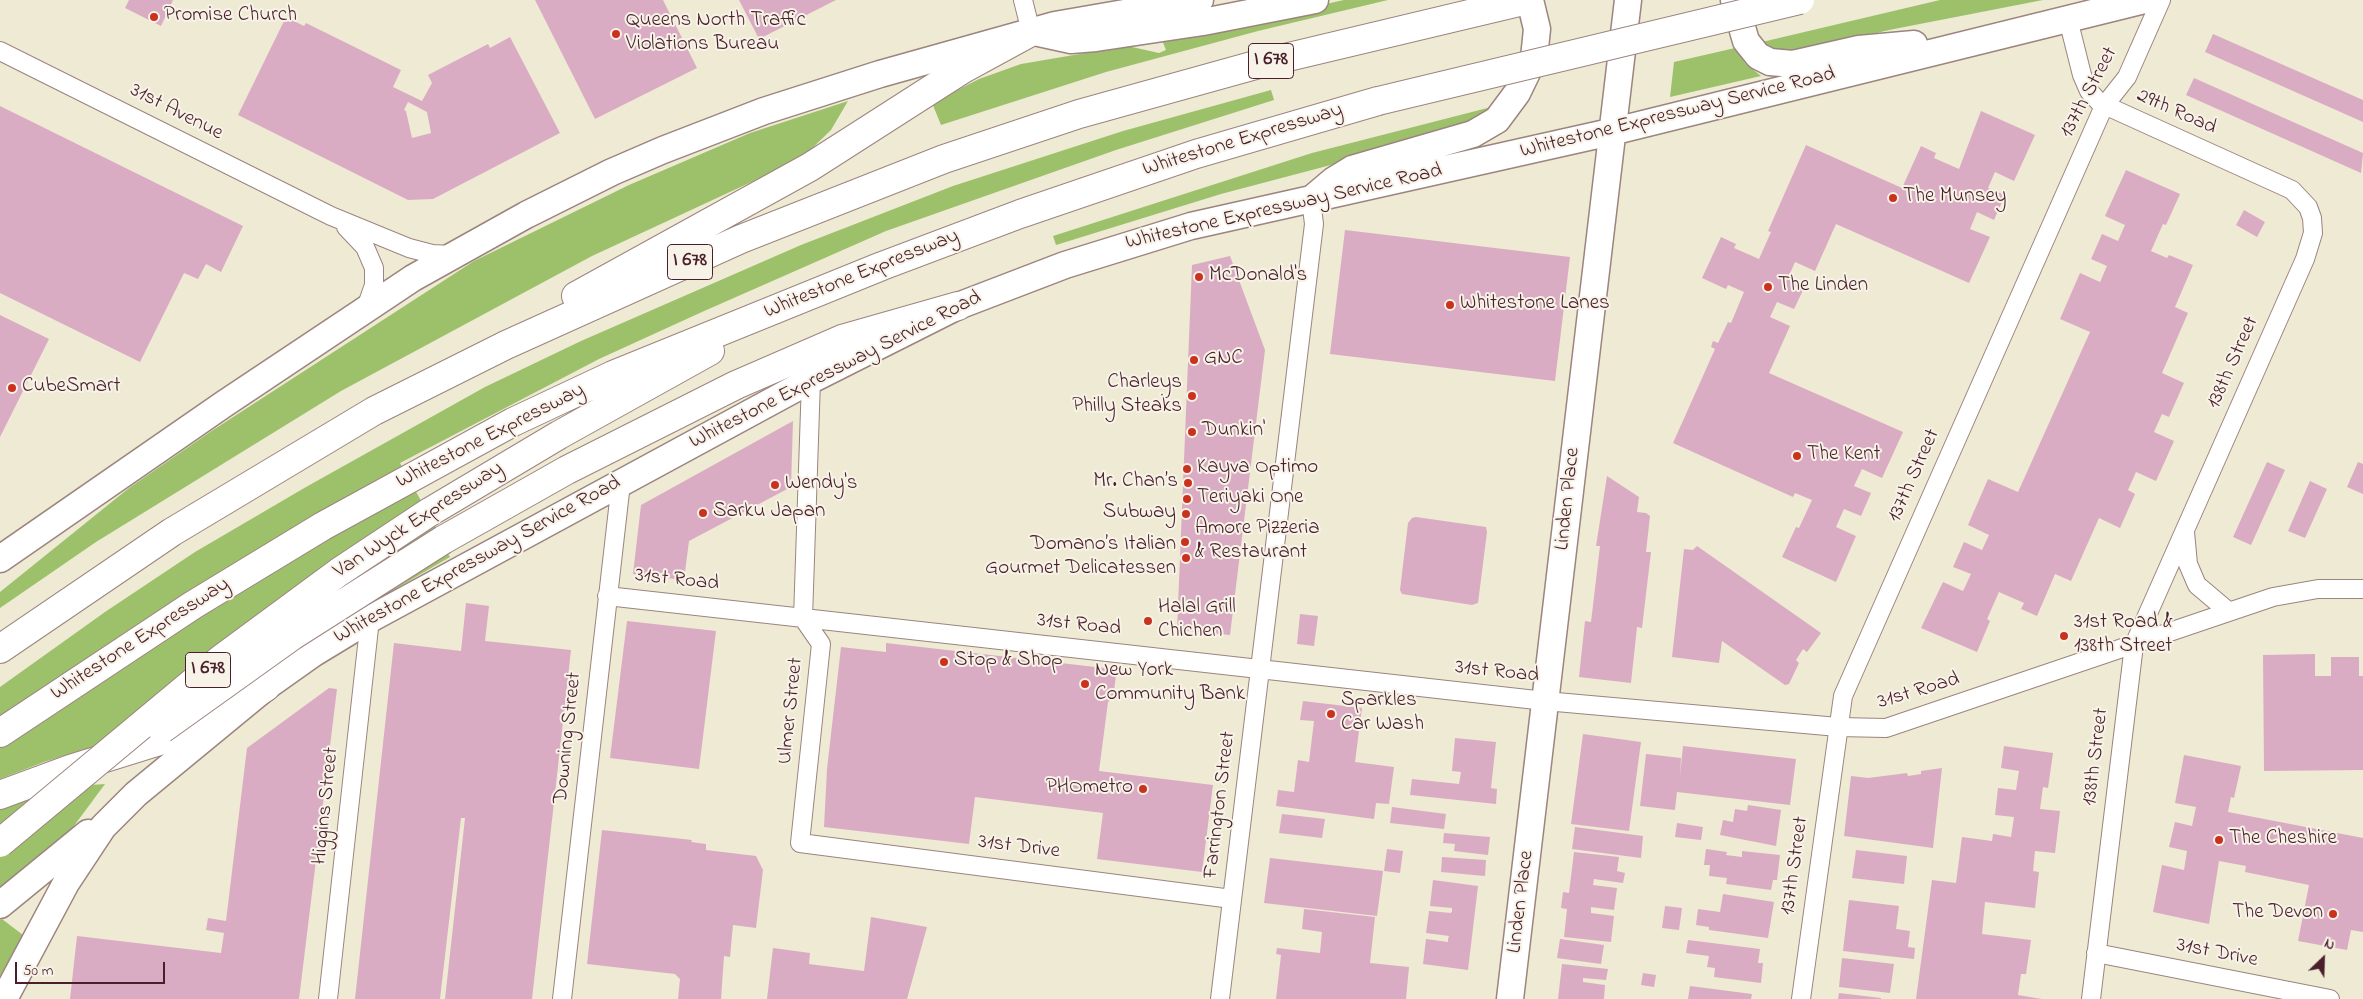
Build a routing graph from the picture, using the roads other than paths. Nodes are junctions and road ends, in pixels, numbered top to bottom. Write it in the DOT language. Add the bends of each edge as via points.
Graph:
graph roads {
  1 [pos="1022,0"];
  2 [pos="1200,0"];
  3 [pos="1315,0"];
  4 [pos="1529,0"];
  5 [pos="1628,0"];
  6 [pos="1734,0"];
  7 [pos="1800,0"];
  8 [pos="2145,0"];
  9 [pos="2161,0"];
  10 [pos="2068,19"];
  11 [pos="1031,32"];
  12 [pos="1975,41"];
  13 [pos="0,51"];
  14 [pos="2104,106"];
  15 [pos="1615,131"];
  16 [pos="1311,200"];
  17 [pos="2310,211"];
  18 [pos="331,216"];
  19 [pos="452,255"];
  20 [pos="882,266"];
  21 [pos="958,306"];
  22 [pos="366,308"];
  23 [pos="812,380"];
  24 [pos="374,411"];
  25 [pos="621,483"];
  26 [pos="2184,530"];
  27 [pos="0,559"];
  28 [pos="2363,589"];
  29 [pos="607,596"];
  30 [pos="2230,612"];
  31 [pos="803,618"];
  32 [pos="370,619"];
  33 [pos="2134,645"];
  34 [pos="0,649"];
  35 [pos="1260,669"];
  36 [pos="266,687"];
  37 [pos="1545,701"];
  38 [pos="1838,727"];
  39 [pos="0,733"];
  40 [pos="136,794"];
  41 [pos="0,795"];
  42 [pos="0,843"];
  43 [pos="800,843"];
  44 [pos="1232,899"];
  45 [pos="0,905"];
  46 [pos="2096,954"];
  47 [pos="4,999"];
  48 [pos="328,999"];
  49 [pos="562,999"];
  50 [pos="1220,999"];
  51 [pos="1510,999"];
  52 [pos="1801,999"];
  53 [pos="2091,999"];
  54 [pos="2330,999"];
  1 -- 11 [label="street"];
  2 -- 11 [label="main road" via="1088,18"];
  3 -- 11 [label="main road" via="1203,22 1096,38 1071,40"];
  4 -- 16 [label="main road" via="1537,29 1534,58 1514,98 1496,120 1465,137 1352,169"];
  4 -- 24 [label="highway, I 678" via="1187,82 1016,134 901,175 741,239 506,345"];
  5 -- 15 [label="main road, Linden Place"];
  6 -- 12 [label="main road" via="1749,47 1758,56 1777,64 1793,64 1876,46"];
  7 -- 20 [label="highway, Whitestone Expressway / I 678, bridge" via="1378,101 1232,143 985,226"];
  8 -- 10 [label="main road, Whitestone Expressway Service Road"];
  9 -- 14 [label="street, 137th Street" via="2127,77"];
  10 -- 12 [label="main road, Whitestone Expressway Service Road"];
  10 -- 14 [label="street, 29th Road" via="2084,81 2092,96"];
  11 -- 19 [label="main road" via="852,83 709,131 595,180"];
  11 -- 24 [label="highway" via="963,69 810,167 665,245"];
  12 -- 15 [label="main road, Whitestone Expressway Service Road"];
  13 -- 18 [label="street, 31st Avenue"];
  14 -- 17 [label="street, 29th Road" via="2287,187 2302,198"];
  14 -- 38 [label="street, 137th Street" via="1848,683"];
  15 -- 16 [label="main road, Whitestone Expressway Service Road"];
  15 -- 37 [label="main road, Linden Place" via="1578,410"];
  16 -- 21 [label="main road, Whitestone Expressway Service Road" via="1216,220 1132,243"];
  16 -- 35 [label="street, Farrington Street" via="1314,224"];
  17 -- 26 [label="street, 138th Street" via="2313,233 2305,259"];
  18 -- 19 [label="street, 31st Avenue" via="408,248"];
  18 -- 22 [label="street, 31st Avenue" via="359,240 372,261 374,285"];
  19 -- 22 [label="main road"];
  20 -- 39 [label="highway, Whitestone Expressway" via="613,375 408,478 193,605"];
  20 -- 42 [label="highway, Van Wyck Expressway / I 678, bridge" via="720,346 559,435 428,513 340,572 221,659"];
  21 -- 23 [label="main road, Whitestone Expressway Service Road"];
  21 -- 42 [label="highway, bridge" via="842,339 736,385 566,470 443,540 292,636"];
  22 -- 27 [label="main road"];
  23 -- 25 [label="main road, Whitestone Expressway Service Road"];
  23 -- 31 [label="street"];
  24 -- 34 [label="highway, I 678" via="172,532"];
  25 -- 29 [label="street, Downing Street"];
  25 -- 32 [label="main road, Whitestone Expressway Service Road"];
  26 -- 30 [label="street" via="2188,564 2198,585"];
  26 -- 33 [label="street, 138th Street"];
  28 -- 30 [label="street, 31st Road" via="2318,589 2273,597"];
  29 -- 31 [label="street, 31st Road"];
  29 -- 49 [label="street, Downing Street"];
  30 -- 33 [label="street, 31st Road"];
  31 -- 35 [label="street, 31st Road"];
  31 -- 43 [label="street, Ulmer Street" via="822,644"];
  32 -- 36 [label="main road, Whitestone Expressway Service Road"];
  32 -- 48 [label="street, Higgins Street"];
  33 -- 38 [label="street, 31st Road" via="1886,728"];
  33 -- 46 [label="street, 138th Street"];
  35 -- 37 [label="street, 31st Road"];
  35 -- 44 [label="street, Farrington Street"];
  36 -- 40 [label="main road, Whitestone Expressway Service Road"];
  36 -- 41 [label="highway" via="220,716 179,735"];
  37 -- 38 [label="street, 31st Road"];
  37 -- 51 [label="main road, Linden Place"];
  38 -- 52 [label="street, 137th Street"];
  40 -- 45 [label="main road"];
  40 -- 47 [label="main road, Whitestone Expressway Service Road" via="103,827 77,865"];
  43 -- 44 [label="street, 31st Drive"];
  44 -- 50 [label="street, Farrington Street"];
  46 -- 53 [label="street, 138th Street"];
  46 -- 54 [label="street, 31st Drive"];
}
